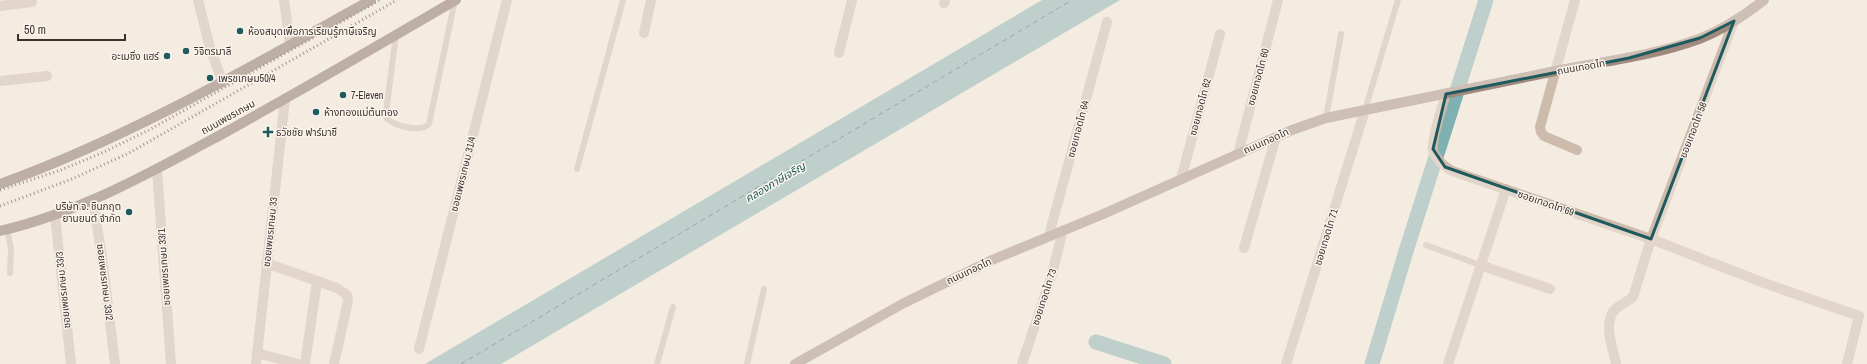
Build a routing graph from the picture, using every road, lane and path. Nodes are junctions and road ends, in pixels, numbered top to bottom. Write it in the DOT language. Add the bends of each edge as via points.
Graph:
graph roads {
  1 [pos="198,0"];
  2 [pos="284,0"];
  3 [pos="371,0"];
  4 [pos="456,0"];
  5 [pos="508,0"];
  6 [pos="623,0"];
  7 [pos="651,0"];
  8 [pos="852,0"];
  9 [pos="1278,0"];
  10 [pos="1398,0"];
  11 [pos="1575,0"];
  12 [pos="1764,0"];
  13 [pos="32,2"];
  14 [pos="0,6"];
  15 [pos="1734,21"];
  16 [pos="1107,22"];
  17 [pos="644,34"];
  18 [pos="1220,34"];
  19 [pos="1341,34"];
  20 [pos="396,35"];
  21 [pos="290,45"];
  22 [pos="839,53"];
  23 [pos="1555,71"];
  24 [pos="47,76"];
  25 [pos="0,81"];
  26 [pos="223,83"];
  27 [pos="1446,93"];
  28 [pos="285,99"];
  29 [pos="1365,110"];
  30 [pos="1326,118"];
  31 [pos="1276,137"];
  32 [pos="1577,150"];
  33 [pos="1238,154"];
  34 [pos="577,169"];
  35 [pos="157,170"];
  36 [pos="1181,179"];
  37 [pos="0,184"];
  38 [pos="1506,189"];
  39 [pos="93,200"];
  40 [pos="55,215"];
  41 [pos="3,230"];
  42 [pos="1063,230"];
  43 [pos="1049,235"];
  44 [pos="1651,239"];
  45 [pos="1426,245"];
  46 [pos="1244,248"];
  47 [pos="266,263"];
  48 [pos="1480,265"];
  49 [pos="10,273"];
  50 [pos="317,281"];
  51 [pos="764,289"];
  52 [pos="1550,290"];
  53 [pos="673,307"];
  54 [pos="419,349"];
  55 [pos="257,353"];
  56 [pos="70,364"];
  57 [pos="115,364"];
  58 [pos="171,364"];
  59 [pos="256,364"];
  60 [pos="298,364"];
  61 [pos="305,364"];
  62 [pos="334,364"];
  63 [pos="657,364"];
  64 [pos="747,364"];
  65 [pos="795,364"];
  66 [pos="1022,364"];
  67 [pos="1286,364"];
  68 [pos="1448,364"];
  69 [pos="1616,364"];
  70 [pos="1847,364"];
  1 -- 26 [label="street" via="210,48"];
  2 -- 21 [label="street"];
  3 -- 21 [label="main road"];
  4 -- 20 [label="main road, ถนนเพชรเกษม"];
  4 -- 20 [label="lane" via="429,124 425,128 392,123 387,119"];
  5 -- 54 [label="street, ซอยเพชรเกษม 31/4"];
  6 -- 34 [label="lane"];
  7 -- 17 [label="street"];
  8 -- 22 [label="street"];
  9 -- 33 [label="street, ซอยเทอดไท 60"];
  10 -- 29 [label="lane"];
  11 -- 23 [label="street"];
  12 -- 15 [label="main road, ถนนเทอดไท"];
  13 -- 14 [label="street"];
  15 -- 23 [label="main road, ถนนเทอดไท" via="1700,38 1668,48 1629,58"];
  15 -- 44 [label="street, ซอยเทอดไท 58"];
  16 -- 43 [label="street, ซอยเทอดไท 64"];
  18 -- 36 [label="street, ซอยเทอดไท 62"];
  19 -- 30 [label="lane"];
  20 -- 28 [label="main road, ถนนเพชรเกษม"];
  21 -- 26 [label="main road"];
  23 -- 27 [label="main road, ถนนเทอดไท"];
  23 -- 32 [label="street" via="1540,127 1541,132 1544,136"];
  24 -- 25 [label="street"];
  26 -- 37 [label="main road" via="84,150"];
  27 -- 29 [label="main road, ถนนเทอดไท"];
  27 -- 38 [label="street, ซอยเทอดไท 69" via="1433,149 1437,159 1452,170"];
  28 -- 35 [label="main road, ถนนเพชรเกษม"];
  28 -- 47 [label="street, ซอยเพชรเกษม 33"];
  29 -- 30 [label="main road, ถนนเทอดไท"];
  29 -- 67 [label="street, ซอยเทอดไท 71"];
  30 -- 31 [label="main road, ถนนเทอดไท"];
  31 -- 33 [label="main road, ถนนเทอดไท"];
  31 -- 46 [label="street"];
  33 -- 36 [label="main road, ถนนเทอดไท"];
  35 -- 39 [label="main road, ถนนเพชรเกษม"];
  35 -- 58 [label="street, ซอยเพชรเกษม 33/1"];
  36 -- 42 [label="main road, ถนนเทอดไท"];
  38 -- 44 [label="street, ซอยเทอดไท 69"];
  38 -- 48 [label="street"];
  39 -- 40 [label="main road, ถนนเพชรเกษม"];
  39 -- 57 [label="street, ซอยเพชรเกษม 33/2"];
  40 -- 41 [label="main road, ถนนเพชรเกษม"];
  40 -- 56 [label="street, ซอยเพชรเกษม 33/3"];
  41 -- 49 [label="lane" via="11,250"];
  42 -- 43 [label="main road, ถนนเทอดไท"];
  42 -- 66 [label="street, ซอยเทอดไท 73" via="1052,274"];
  43 -- 65 [label="main road, ถนนเทอดไท" via="904,302"];
  44 -- 69 [label="street, ซอยเทอดไท 58" via="1633,297 1612,312 1609,330"];
  44 -- 70 [label="street, ซอยเทอดไท 69" via="1859,316"];
  45 -- 48 [label="lane"];
  47 -- 50 [label="street"];
  47 -- 55 [label="street, ซอยเพชรเกษม 33"];
  48 -- 52 [label="street"];
  48 -- 68 [label="street"];
  50 -- 61 [label="street"];
  50 -- 62 [label="street" via="343,290 347,295 348,301"];
  51 -- 64 [label="lane"];
  53 -- 63 [label="lane"];
  55 -- 59 [label="street, ซอยเพชรเกษม 33"];
  55 -- 60 [label="street"];
}
